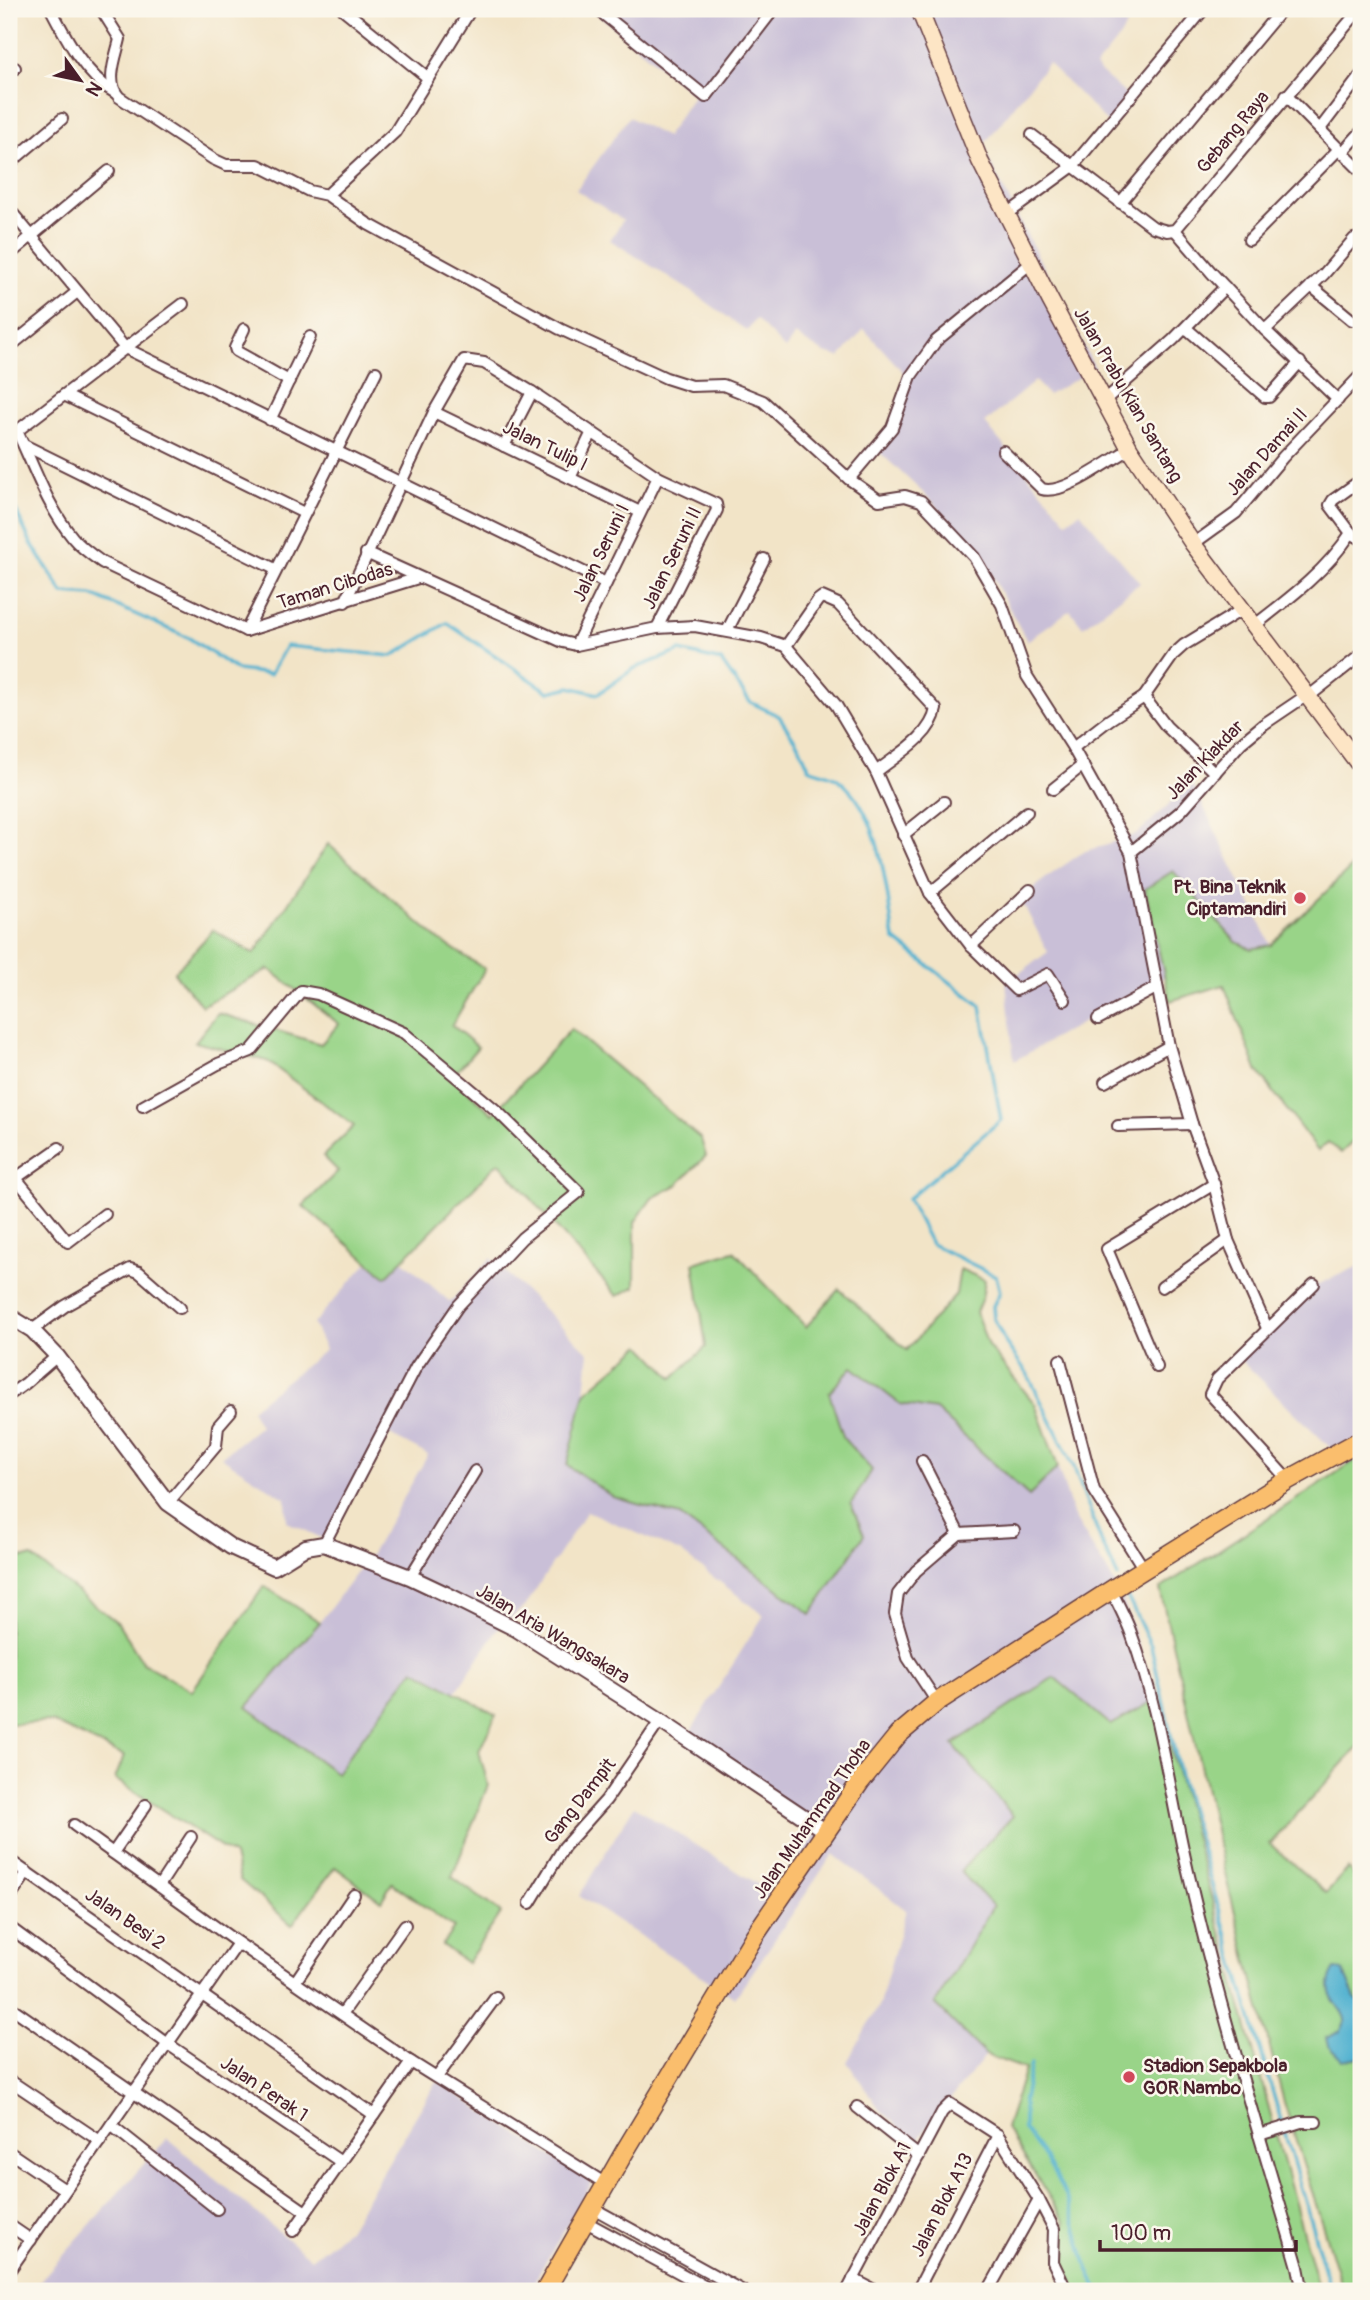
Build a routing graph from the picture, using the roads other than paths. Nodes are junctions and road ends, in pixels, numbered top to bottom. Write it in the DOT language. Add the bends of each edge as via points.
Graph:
graph roads {
  1 [pos="51,9"];
  2 [pos="101,9"];
  3 [pos="343,9"];
  4 [pos="471,9"];
  5 [pos="597,9"];
  6 [pos="774,9"];
  7 [pos="919,9"];
  8 [pos="1204,9"];
  9 [pos="1282,9"];
  10 [pos="1360,9"];
  11 [pos="1361,75"];
  12 [pos="427,76"];
  13 [pos="114,92"];
  14 [pos="1286,95"];
  15 [pos="62,119"];
  16 [pos="1320,129"];
  17 [pos="1361,132"];
  18 [pos="1032,135"];
  19 [pos="1340,151"];
  20 [pos="9,164"];
  21 [pos="1072,167"];
  22 [pos="109,171"];
  23 [pos="1361,171"];
  24 [pos="327,195"];
  25 [pos="1120,203"];
  26 [pos="9,209"];
  27 [pos="1006,215"];
  28 [pos="1175,230"];
  29 [pos="31,236"];
  30 [pos="1361,237"];
  31 [pos="1249,240"];
  32 [pos="9,255"];
  33 [pos="1031,263"];
  34 [pos="1311,286"];
  35 [pos="1224,287"];
  36 [pos="76,292"];
  37 [pos="183,304"];
  38 [pos="1352,320"];
  39 [pos="1186,328"];
  40 [pos="244,329"];
  41 [pos="1265,330"];
  42 [pos="310,337"];
  43 [pos="9,347"];
  44 [pos="125,348"];
  45 [pos="1300,362"];
  46 [pos="376,372"];
  47 [pos="1361,375"];
  48 [pos="289,381"];
  49 [pos="532,392"];
  50 [pos="64,395"];
  51 [pos="1105,400"];
  52 [pos="1338,400"];
  53 [pos="434,412"];
  54 [pos="270,420"];
  55 [pos="13,430"];
  56 [pos="592,432"];
  57 [pos="23,444"];
  58 [pos="504,446"];
  59 [pos="1130,449"];
  60 [pos="1003,450"];
  61 [pos="336,452"];
  62 [pos="657,477"];
  63 [pos="570,478"];
  64 [pos="849,480"];
  65 [pos="1361,480"];
  66 [pos="400,483"];
  67 [pos="640,512"];
  68 [pos="304,513"];
  69 [pos="1351,533"];
  70 [pos="1361,539"];
  71 [pos="1193,544"];
  72 [pos="366,554"];
  73 [pos="764,559"];
  74 [pos="275,569"];
  75 [pos="418,578"];
  76 [pos="606,583"];
  77 [pos="345,602"];
  78 [pos="1243,609"];
  79 [pos="1255,625"];
  80 [pos="657,628"];
  81 [pos="246,631"];
  82 [pos="727,631"];
  83 [pos="576,645"];
  84 [pos="786,646"];
  85 [pos="1361,655"];
  86 [pos="1310,694"];
  87 [pos="1144,698"];
  88 [pos="1073,748"];
  89 [pos="1083,765"];
  90 [pos="1361,768"];
  91 [pos="876,772"];
  92 [pos="1215,773"];
  93 [pos="1053,789"];
  94 [pos="944,802"];
  95 [pos="1027,812"];
  96 [pos="903,835"];
  97 [pos="1131,852"];
  98 [pos="1030,890"];
  99 [pos="930,893"];
  100 [pos="971,946"];
  101 [pos="1156,988"];
  102 [pos="1065,1000"];
  103 [pos="1098,1019"];
  104 [pos="1169,1046"];
  105 [pos="1105,1082"];
  106 [pos="143,1106"];
  107 [pos="1192,1124"];
  108 [pos="1118,1126"];
  109 [pos="59,1149"];
  110 [pos="12,1180"];
  111 [pos="1214,1184"];
  112 [pos="105,1214"];
  113 [pos="1228,1240"];
  114 [pos="1314,1284"];
  115 [pos="1162,1287"];
  116 [pos="180,1308"];
  117 [pos="9,1316"];
  118 [pos="1267,1328"];
  119 [pos="32,1330"];
  120 [pos="57,1356"];
  121 [pos="1060,1360"];
  122 [pos="1157,1367"];
  123 [pos="9,1395"];
  124 [pos="231,1411"];
  125 [pos="1361,1440"];
  126 [pos="922,1461"];
  127 [pos="475,1471"];
  128 [pos="1288,1480"];
  129 [pos="169,1503"];
  130 [pos="1014,1531"];
  131 [pos="959,1534"];
  132 [pos="324,1544"];
  133 [pos="1142,1570"];
  134 [pos="410,1577"];
  135 [pos="1114,1588"];
  136 [pos="937,1702"];
  137 [pos="660,1721"];
  138 [pos="146,1805"];
  139 [pos="74,1825"];
  140 [pos="825,1831"];
  141 [pos="191,1838"];
  142 [pos="113,1853"];
  143 [pos="9,1860"];
  144 [pos="27,1872"];
  145 [pos="159,1886"];
  146 [pos="354,1895"];
  147 [pos="9,1899"];
  148 [pos="530,1903"];
  149 [pos="405,1925"];
  150 [pos="9,1927"];
  151 [pos="238,1942"];
  152 [pos="295,1982"];
  153 [pos="202,1995"];
  154 [pos="496,1997"];
  155 [pos="9,2006"];
  156 [pos="342,2014"];
  157 [pos="168,2043"];
  158 [pos="411,2062"];
  159 [pos="437,2077"];
  160 [pos="9,2080"];
  161 [pos="134,2092"];
  162 [pos="857,2107"];
  163 [pos="374,2115"];
  164 [pos="1316,2122"];
  165 [pos="111,2125"];
  166 [pos="998,2135"];
  167 [pos="1259,2135"];
  168 [pos="100,2141"];
  169 [pos="9,2152"];
  170 [pos="919,2156"];
  171 [pos="341,2162"];
  172 [pos="606,2184"];
  173 [pos="65,2190"];
  174 [pos="1039,2200"];
  175 [pos="217,2209"];
  176 [pos="306,2212"];
  177 [pos="589,2215"];
  178 [pos="9,2225"];
  179 [pos="293,2231"];
  180 [pos="31,2240"];
  181 [pos="9,2271"];
  182 [pos="853,2279"];
  183 [pos="545,2291"];
  184 [pos="713,2291"];
  185 [pos="743,2291"];
  186 [pos="847,2291"];
  187 [pos="876,2291"];
  188 [pos="917,2291"];
  189 [pos="988,2291"];
  190 [pos="1060,2291"];
  191 [pos="1300,2291"];
  1 -- 13 [label="street" via="100,84"];
  2 -- 13 [label="street" via="120,39 111,80"];
  3 -- 12 [label="street"];
  4 -- 12 [label="street"];
  5 -- 6 [label="street" via="706,97"];
  7 -- 27 [label="main road, Jalan Prabu Kian Santang"];
  8 -- 21 [label="street"];
  9 -- 25 [label="street"];
  10 -- 14 [label="street, Gebang Raya"];
  11 -- 16 [label="street"];
  12 -- 24 [label="street" via="395,131"];
  13 -- 24 [label="street" via="213,159 226,165 258,165 309,191"];
  14 -- 16 [label="street"];
  14 -- 28 [label="street, Gebang Raya"];
  15 -- 20 [label="street"];
  16 -- 19 [label="street"];
  17 -- 19 [label="street"];
  18 -- 21 [label="street"];
  19 -- 23 [label="street"];
  19 -- 31 [label="street"];
  21 -- 25 [label="street"];
  21 -- 27 [label="street"];
  22 -- 29 [label="street"];
  24 -- 64 [label="street" via="368,224 560,329 666,378 691,386 723,385 763,401"];
  25 -- 28 [label="street" via="1153,227"];
  26 -- 29 [label="street"];
  27 -- 33 [label="main road, Jalan Prabu Kian Santang"];
  28 -- 35 [label="street"];
  29 -- 32 [label="street"];
  29 -- 36 [label="street"];
  30 -- 34 [label="street"];
  33 -- 51 [label="main road, Jalan Prabu Kian Santang"];
  33 -- 64 [label="street" via="936,341 911,376 892,428"];
  34 -- 38 [label="street"];
  34 -- 41 [label="street"];
  35 -- 39 [label="street"];
  35 -- 41 [label="street"];
  36 -- 43 [label="street"];
  36 -- 44 [label="street"];
  37 -- 44 [label="street"];
  39 -- 45 [label="street" via="1265,397"];
  39 -- 51 [label="street"];
  40 -- 48 [label="street" via="236,351"];
  41 -- 45 [label="street"];
  42 -- 48 [label="street"];
  44 -- 50 [label="street"];
  44 -- 54 [label="street"];
  45 -- 52 [label="street"];
  46 -- 61 [label="street"];
  47 -- 52 [label="street, Jalan Damai II"];
  48 -- 54 [label="street"];
  49 -- 53 [label="street" via="484,363 464,360"];
  49 -- 56 [label="street"];
  49 -- 58 [label="street"];
  50 -- 55 [label="street"];
  50 -- 68 [label="street"];
  51 -- 59 [label="main road, Jalan Prabu Kian Santang"];
  52 -- 71 [label="street, Jalan Damai II" via="1236,513"];
  53 -- 58 [label="street, Jalan Tulip I"];
  53 -- 66 [label="street"];
  54 -- 61 [label="street"];
  55 -- 57 [label="street"];
  56 -- 62 [label="street"];
  56 -- 63 [label="street"];
  57 -- 74 [label="street"];
  57 -- 81 [label="street" via="59,518 88,552 114,569"];
  58 -- 63 [label="street, Jalan Tulip I"];
  59 -- 60 [label="street" via="1051,492 1042,489"];
  59 -- 71 [label="main road, Jalan Prabu Kian Santang"];
  61 -- 66 [label="street"];
  61 -- 68 [label="street"];
  62 -- 67 [label="street, Jalan Seruni I"];
  62 -- 80 [label="street, Jalan Seruni II" via="716,504"];
  63 -- 67 [label="street, Jalan Tulip I"];
  64 -- 88 [label="street" via="880,500 905,496 921,501 974,557 1002,605 1027,676"];
  65 -- 69 [label="street" via="1330,505"];
  66 -- 72 [label="street"];
  66 -- 76 [label="street"];
  67 -- 76 [label="street, Jalan Seruni I"];
  68 -- 74 [label="street"];
  69 -- 70 [label="street"];
  69 -- 79 [label="street" via="1303,587"];
  71 -- 78 [label="main road, Jalan Prabu Kian Santang"];
  72 -- 75 [label="street"];
  72 -- 77 [label="street"];
  73 -- 82 [label="street"];
  74 -- 81 [label="street"];
  75 -- 77 [label="street, Taman Cibodas"];
  75 -- 83 [label="street, Taman Cibodas"];
  76 -- 83 [label="street, Jalan Seruni I"];
  77 -- 81 [label="street, Taman Cibodas"];
  78 -- 79 [label="main road, Jalan Prabu Kian Santang"];
  78 -- 87 [label="street" via="1184,645"];
  79 -- 86 [label="main road, Jalan Prabu Kian Santang"];
  80 -- 82 [label="street" via="695,626"];
  80 -- 83 [label="street"];
  82 -- 84 [label="street"];
  84 -- 91 [label="street" via="836,705"];
  84 -- 91 [label="street" via="818,600 828,598 936,709 934,722 922,735"];
  85 -- 86 [label="street, Jalan Kiakdar"];
  86 -- 90 [label="main road, Jalan Prabu Kian Santang"];
  86 -- 92 [label="street, Jalan Kiakdar" via="1241,743"];
  87 -- 88 [label="street"];
  87 -- 92 [label="street"];
  88 -- 89 [label="street"];
  89 -- 93 [label="street"];
  89 -- 97 [label="street"];
  91 -- 96 [label="street"];
  92 -- 97 [label="street, Jalan Kiakdar" via="1181,811"];
  94 -- 96 [label="street"];
  95 -- 99 [label="street"];
  96 -- 99 [label="street"];
  97 -- 101 [label="street"];
  98 -- 100 [label="street"];
  99 -- 100 [label="street"];
  100 -- 102 [label="street" via="1016,990 1045,974"];
  101 -- 103 [label="street"];
  101 -- 104 [label="street"];
  104 -- 105 [label="street"];
  104 -- 107 [label="street"];
  106 -- 132 [label="street" via="251,1051 301,991 318,994 404,1033 497,1111 579,1192 522,1238 458,1306 416,1367"];
  107 -- 108 [label="street"];
  107 -- 111 [label="street"];
  109 -- 110 [label="street"];
  110 -- 112 [label="street" via="68,1242"];
  111 -- 113 [label="street"];
  111 -- 122 [label="street" via="1107,1249"];
  113 -- 115 [label="street"];
  113 -- 118 [label="street"];
  114 -- 118 [label="street"];
  116 -- 119 [label="street" via="130,1269"];
  117 -- 119 [label="street"];
  118 -- 128 [label="street" via="1217,1379 1210,1394"];
  119 -- 120 [label="street"];
  120 -- 123 [label="street"];
  120 -- 129 [label="street"];
  121 -- 133 [label="street" via="1094,1490"];
  124 -- 129 [label="street" via="218,1426 215,1446"];
  125 -- 128 [label="main road, Jalan Muhammad Thoha"];
  126 -- 131 [label="street"];
  127 -- 134 [label="street"];
  128 -- 133 [label="main road, Jalan Muhammad Thoha"];
  129 -- 132 [label="street" via="230,1547 274,1567 306,1547"];
  130 -- 131 [label="street"];
  131 -- 136 [label="street" via="916,1571 898,1594 895,1614 908,1658"];
  132 -- 134 [label="street, Jalan Aria Wangsakara"];
  133 -- 135 [label="main road, Jalan Muhammad Thoha"];
  134 -- 137 [label="street, Jalan Aria Wangsakara" via="516,1629"];
  135 -- 136 [label="main road, Jalan Muhammad Thoha"];
  135 -- 167 [label="street" via="1145,1679 1189,1878"];
  136 -- 140 [label="main road, Jalan Muhammad Thoha" via="898,1735"];
  137 -- 140 [label="street, Jalan Aria Wangsakara"];
  137 -- 148 [label="street, Gang Dampit" via="606,1800 564,1847"];
  138 -- 142 [label="street"];
  139 -- 142 [label="street"];
  140 -- 172 [label="main road, Jalan Muhammad Thoha" via="737,1965"];
  141 -- 145 [label="street"];
  142 -- 145 [label="street"];
  143 -- 144 [label="street, Jalan Besi 2"];
  144 -- 147 [label="street"];
  144 -- 153 [label="street, Jalan Besi 2"];
  145 -- 151 [label="street"];
  146 -- 152 [label="street"];
  149 -- 156 [label="street"];
  150 -- 157 [label="street, Jalan Perak 1"];
  151 -- 152 [label="street"];
  151 -- 153 [label="street"];
  152 -- 156 [label="street"];
  153 -- 157 [label="street"];
  153 -- 163 [label="street, Jalan Besi 2"];
  154 -- 159 [label="street"];
  155 -- 161 [label="street"];
  156 -- 158 [label="street"];
  157 -- 161 [label="street"];
  157 -- 171 [label="street, Jalan Perak 1"];
  158 -- 159 [label="street"];
  158 -- 163 [label="street"];
  159 -- 172 [label="street"];
  160 -- 168 [label="street"];
  161 -- 165 [label="street"];
  161 -- 176 [label="street"];
  162 -- 170 [label="street"];
  163 -- 171 [label="street"];
  164 -- 167 [label="street"];
  165 -- 168 [label="street"];
  165 -- 175 [label="street"];
  166 -- 170 [label="street, Jalan Blok A1" via="950,2104"];
  166 -- 174 [label="street"];
  166 -- 188 [label="street, Jalan Blok A13"];
  167 -- 191 [label="street" via="1298,2267"];
  168 -- 173 [label="street"];
  169 -- 173 [label="street"];
  170 -- 182 [label="street, Jalan Blok A1"];
  171 -- 176 [label="street"];
  172 -- 177 [label="main road, Jalan Muhammad Thoha"];
  173 -- 180 [label="street"];
  174 -- 189 [label="street"];
  174 -- 190 [label="street" via="1054,2229 1053,2262 1063,2283"];
  176 -- 179 [label="street"];
  177 -- 183 [label="main road, Jalan Muhammad Thoha"];
  177 -- 184 [label="street"];
  177 -- 185 [label="street"];
  178 -- 180 [label="street"];
  180 -- 181 [label="street"];
  182 -- 186 [label="street, Jalan Blok A1"];
  182 -- 187 [label="street"];
}
